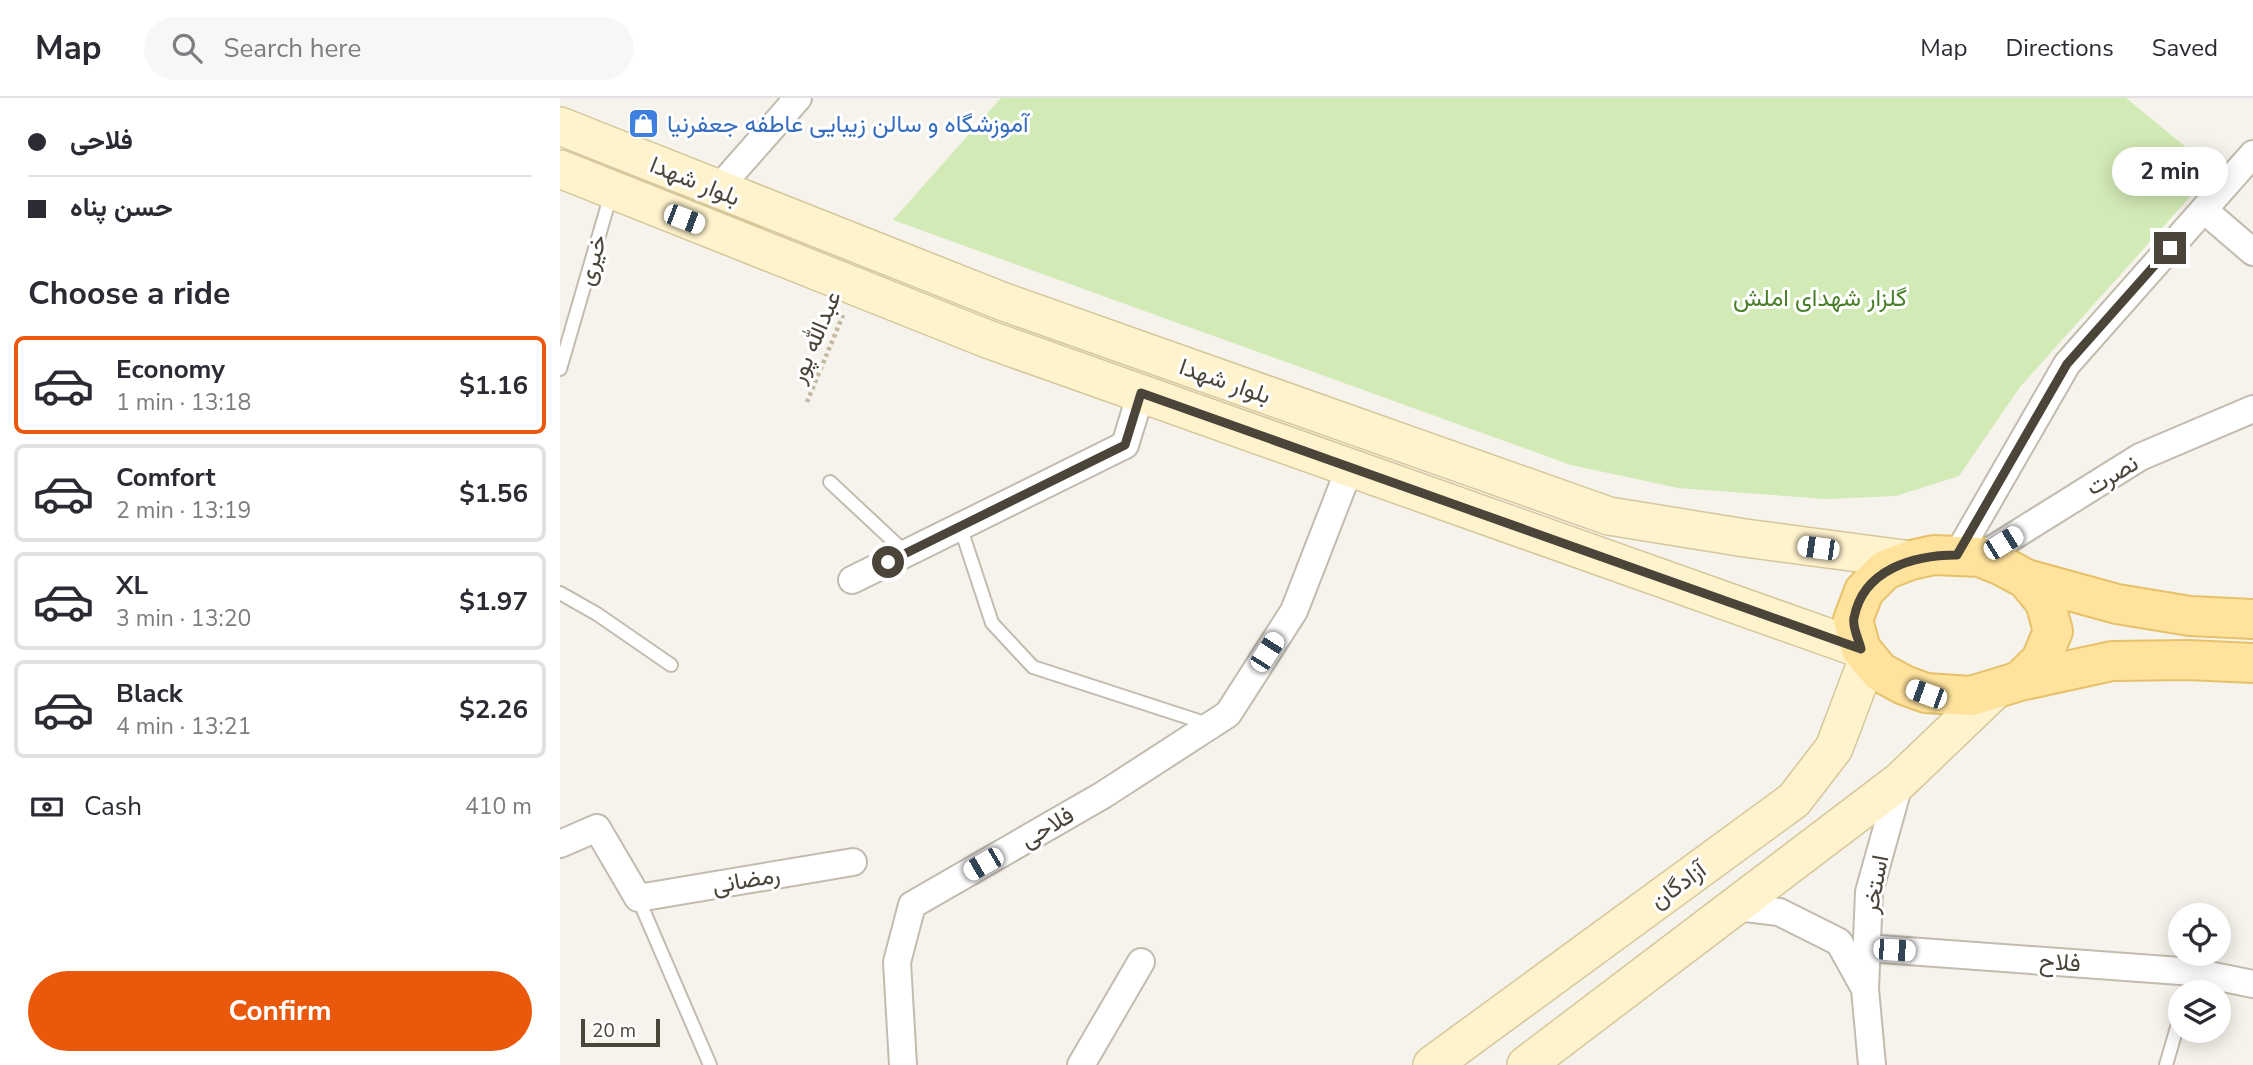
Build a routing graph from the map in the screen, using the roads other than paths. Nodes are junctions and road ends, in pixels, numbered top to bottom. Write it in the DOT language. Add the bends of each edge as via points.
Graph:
graph roads {
  1 [pos="798,98"];
  2 [pos="560,126"];
  3 [pos="2253,154"];
  4 [pos="560,169"];
  5 [pos="612,190"];
  6 [pos="717,190"];
  7 [pos="2204,210"];
  8 [pos="2253,252"];
  9 [pos="1004,302"];
  10 [pos="990,340"];
  11 [pos="560,369"];
  12 [pos="1141,393"];
  13 [pos="2253,409"];
  14 [pos="1350,467"];
  15 [pos="1483,472"];
  16 [pos="830,482"];
  17 [pos="1471,510"];
  18 [pos="960,526"];
  19 [pos="907,553"];
  20 [pos="1968,556"];
  21 [pos="1911,560"];
  22 [pos="2026,579"];
  23 [pos="852,580"];
  24 [pos="560,593"];
  25 [pos="2253,620"];
  26 [pos="1864,654"];
  27 [pos="2253,663"];
  28 [pos="671,665"];
  29 [pos="2007,685"];
  30 [pos="1210,725"];
  31 [pos="1900,781"];
  32 [pos="560,844"];
  33 [pos="853,862"];
  34 [pos="638,898"];
  35 [pos="1737,907"];
  36 [pos="1867,948"];
  37 [pos="1141,962"];
  38 [pos="2172,980"];
  39 [pos="2231,983"];
  40 [pos="2253,984"];
  41 [pos="1865,989"];
  42 [pos="2172,1043"];
  43 [pos="710,1065"];
  44 [pos="903,1065"];
  45 [pos="1081,1065"];
  46 [pos="1432,1065"];
  47 [pos="1526,1065"];
  48 [pos="1872,1065"];
  49 [pos="2166,1065"];
  1 -- 6 [label="street"];
  2 -- 6 [label="main road, بلوار شهدا"];
  3 -- 7 [label="street"];
  4 -- 5 [label="main road, بلوار شهدا"];
  5 -- 10 [label="main road, بلوار شهدا"];
  5 -- 11 [label="lane, خیری"];
  6 -- 9 [label="main road, بلوار شهدا"];
  7 -- 8 [label="street"];
  7 -- 20 [label="street" via="2067,364"];
  9 -- 10 [label="main road"];
  9 -- 15 [label="main road, بلوار شهدا"];
  10 -- 12 [label="main road, بلوار شهدا"];
  12 -- 14 [label="main road, بلوار شهدا"];
  12 -- 18 [label="street" via="1125,445"];
  13 -- 20 [label="street, نصرت" via="2140,457"];
  14 -- 17 [label="main road, بلوار شهدا"];
  14 -- 30 [label="street, فلاحی" via="1294,611 1228,713"];
  15 -- 17 [label="main road"];
  15 -- 21 [label="main road, بلوار شهدا" via="1609,516"];
  16 -- 19 [label="lane"];
  17 -- 26 [label="main road, بلوار شهدا"];
  18 -- 19 [label="street"];
  18 -- 30 [label="lane" via="992,623 1033,667"];
  19 -- 23 [label="street"];
  20 -- 21 [label="main road"];
  20 -- 22 [label="main road"];
  21 -- 26 [label="main road" via="1885,570 1864,591 1853,620"];
  22 -- 25 [label="main road" via="2117,604"];
  22 -- 29 [label="main road" via="2045,602 2053,631 2041,660"];
  24 -- 28 [label="lane"];
  26 -- 29 [label="main road" via="1880,672 1926,694 1972,696"];
  26 -- 46 [label="main road, آزادگان" via="1834,748 1794,800"];
  27 -- 29 [label="main road" via="2112,662"];
  29 -- 31 [label="main road"];
  30 -- 44 [label="street, فلاحی" via="1103,795 912,905 897,962"];
  31 -- 35 [label="main road"];
  31 -- 36 [label="street, استخر" via="1869,892"];
  32 -- 34 [label="street" via="597,828"];
  33 -- 34 [label="street, رمضانی"];
  34 -- 43 [label="lane"];
  35 -- 41 [label="street, استخر" via="1779,912 1839,942"];
  35 -- 47 [label="main road"];
  36 -- 38 [label="street, فلاح"];
  36 -- 41 [label="street, استخر"];
  37 -- 45 [label="street"];
  39 -- 40 [label="street, فلاح"];
  41 -- 48 [label="street, استخر"];
  42 -- 49 [label="lane"];
}
